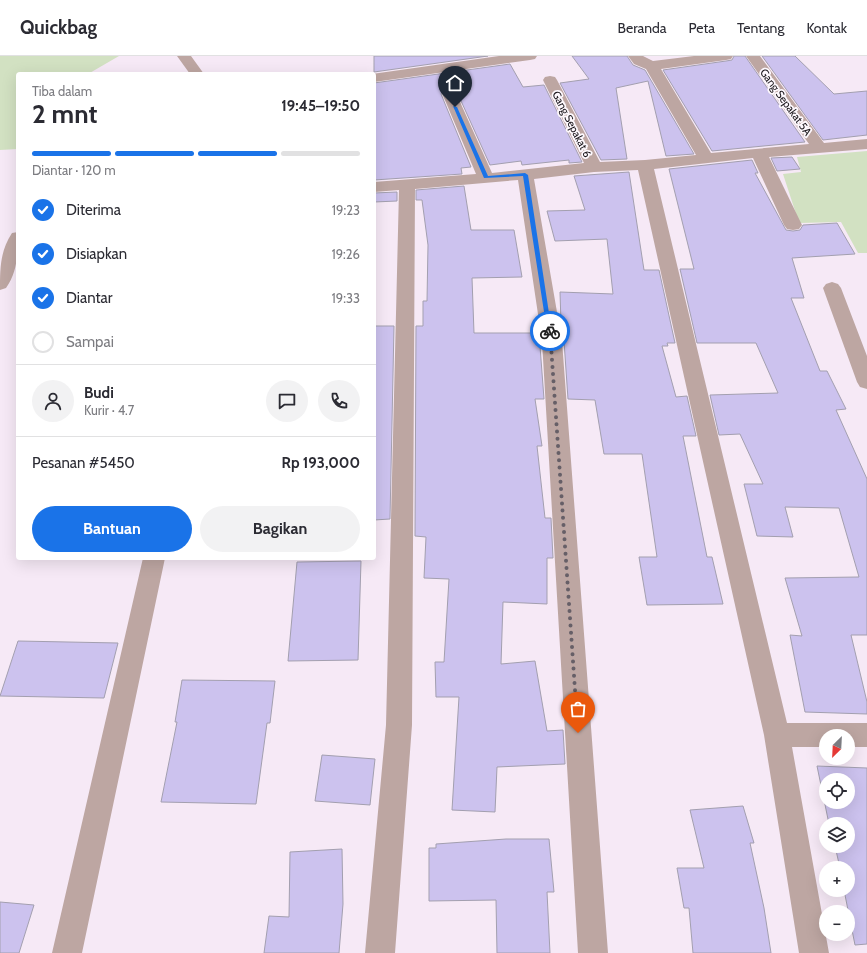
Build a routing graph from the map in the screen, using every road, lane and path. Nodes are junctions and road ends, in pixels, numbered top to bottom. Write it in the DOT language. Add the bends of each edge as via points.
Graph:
graph roads {
  1 [pos="184,56"];
  2 [pos="530,56"];
  3 [pos="635,56"];
  4 [pos="726,56"];
  5 [pos="753,56"];
  6 [pos="652,66"];
  7 [pos="196,72"];
  8 [pos="376,78"];
  9 [pos="550,80"];
  10 [pos="449,93"];
  11 [pos="867,144"];
  12 [pos="819,147"];
  13 [pos="759,153"];
  14 [pos="706,158"];
  15 [pos="645,165"];
  16 [pos="594,167"];
  17 [pos="525,175"];
  18 [pos="486,177"];
  19 [pos="407,184"];
  20 [pos="376,187"];
  21 [pos="793,225"];
  22 [pos="16,242"];
  23 [pos="0,284"];
  24 [pos="832,288"];
  25 [pos="867,382"];
  26 [pos="154,560"];
  27 [pos="778,735"];
  28 [pos="867,735"];
  29 [pos="68,953"];
  30 [pos="380,953"];
  31 [pos="593,953"];
  32 [pos="814,953"];
  1 -- 7 [label="street"];
  2 -- 8 [label="street"];
  3 -- 6 [label="street" via="639,61"];
  4 -- 6 [label="street"];
  5 -- 12 [label="street, Gang Sepakat 5A"];
  6 -- 14 [label="street"];
  9 -- 16 [label="street, Gang Sepakat 6"];
  10 -- 18 [label="street"];
  11 -- 12 [label="street"];
  12 -- 13 [label="street"];
  13 -- 14 [label="street"];
  13 -- 21 [label="street"];
  14 -- 15 [label="street"];
  15 -- 16 [label="street"];
  15 -- 27 [label="street"];
  16 -- 17 [label="street"];
  17 -- 18 [label="street"];
  17 -- 31 [label="street" via="552,341"];
  18 -- 19 [label="street"];
  19 -- 20 [label="street"];
  19 -- 30 [label="street" via="399,725"];
  22 -- 23 [label="street"];
  24 -- 25 [label="street"];
  26 -- 29 [label="street"];
  27 -- 28 [label="street"];
  27 -- 32 [label="street"];
}
